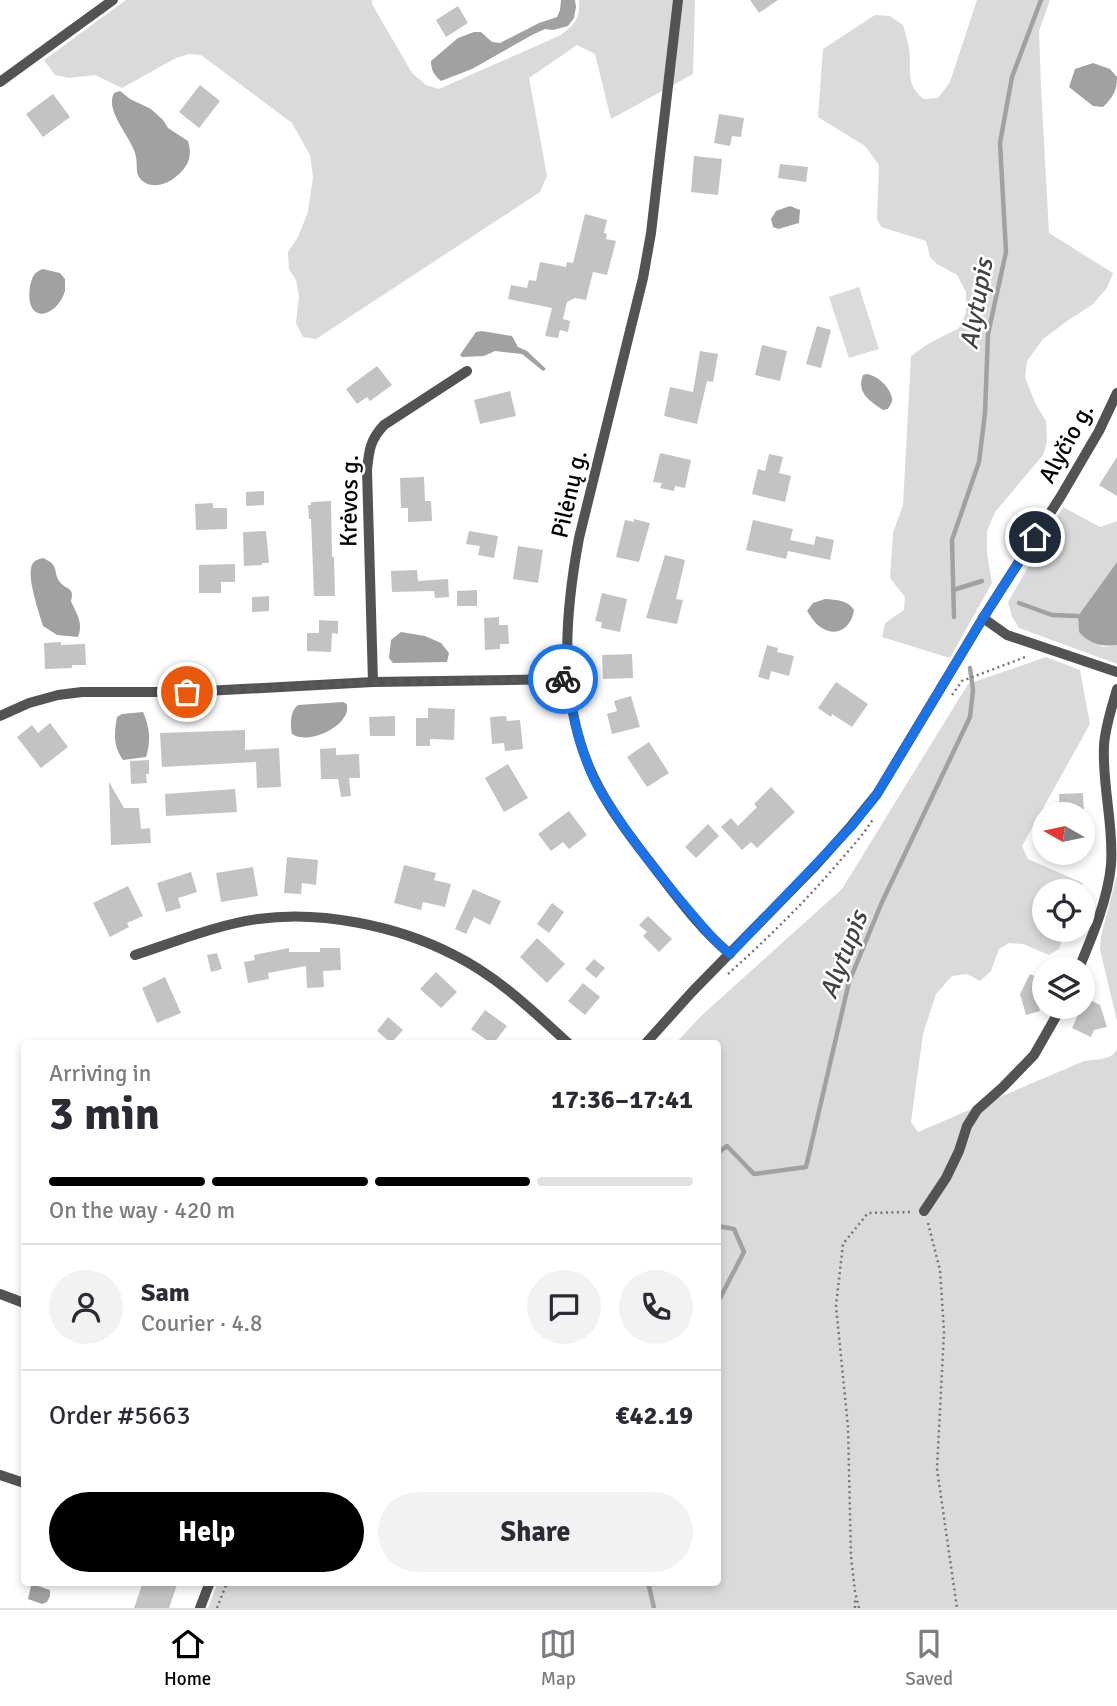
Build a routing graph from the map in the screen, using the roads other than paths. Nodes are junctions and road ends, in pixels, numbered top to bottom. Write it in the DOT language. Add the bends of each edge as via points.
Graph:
graph roads {
  1 [pos="113,0"];
  2 [pos="678,0"];
  3 [pos="0,82"];
  4 [pos="467,371"];
  5 [pos="1117,394"];
  6 [pos="983,618"];
  7 [pos="1117,672"];
  8 [pos="567,679"];
  9 [pos="373,682"];
  10 [pos="1117,688"];
  11 [pos="0,716"];
  12 [pos="730,954"];
  13 [pos="135,955"];
  14 [pos="1084,956"];
  15 [pos="1055,1019"];
  16 [pos="565,1040"];
  17 [pos="649,1040"];
  18 [pos="924,1211"];
  19 [pos="0,1294"];
  20 [pos="21,1302"];
  21 [pos="0,1475"];
  22 [pos="21,1482"];
  23 [pos="208,1586"];
  24 [pos="200,1608"];
  1 -- 3 [label="street"];
  2 -- 8 [label="street, Pilėnų g." via="645,267 574,566"];
  4 -- 9 [label="street, Krėvos g." via="384,425 369,449"];
  5 -- 6 [label="street, Alyčio g." via="1061,496"];
  6 -- 7 [label="street" via="1007,635"];
  6 -- 12 [label="street, Alyčio g." via="877,794"];
  8 -- 9 [label="street"];
  8 -- 12 [label="street, Pilėnų g." via="576,726 594,779 670,889"];
  9 -- 11 [label="street" via="187,692 82,692 29,703"];
  10 -- 14 [label="street" via="1104,744 1111,865"];
  12 -- 17 [label="street, Alyčio g."];
  13 -- 16 [label="street" via="256,919 305,916 351,921 397,932 455,955 505,988"];
  15 -- 18 [label="street" via="1034,1055 977,1110 946,1178"];
  19 -- 20 [label="street"];
  21 -- 22 [label="street"];
  23 -- 24 [label="street"];
}
